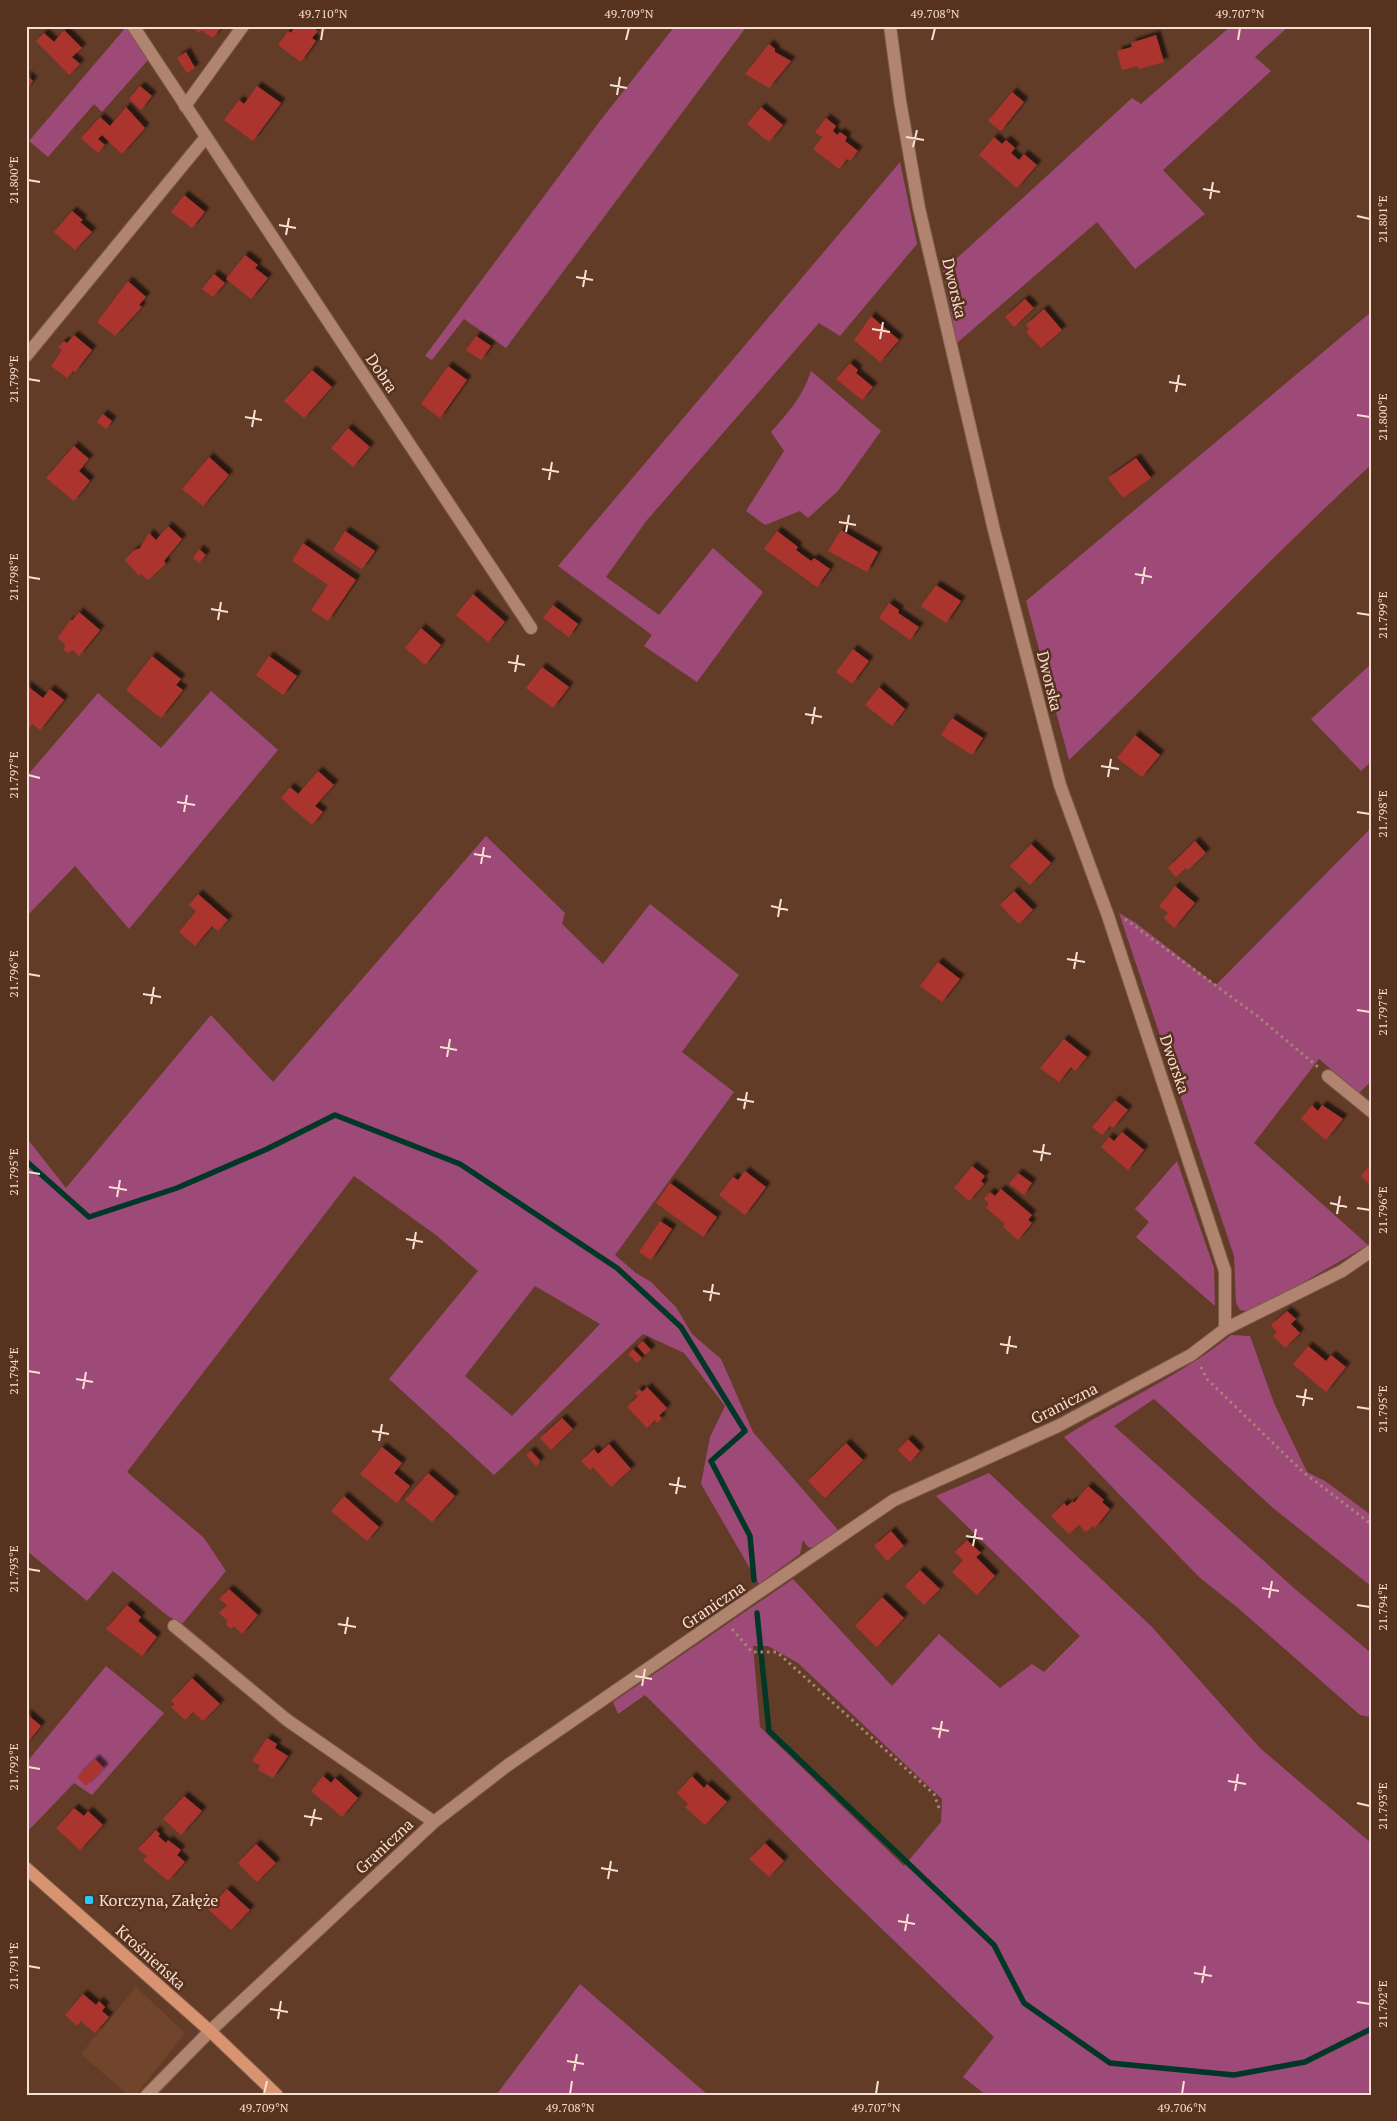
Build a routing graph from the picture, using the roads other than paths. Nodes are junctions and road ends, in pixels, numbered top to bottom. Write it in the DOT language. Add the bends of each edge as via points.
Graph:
graph roads {
  1 [pos="133,26"];
  2 [pos="244,26"];
  3 [pos="890,26"];
  4 [pos="185,106"];
  5 [pos="206,137"];
  6 [pos="26,356"];
  7 [pos="531,628"];
  8 [pos="1328,1076"];
  9 [pos="1371,1111"];
  10 [pos="1371,1251"];
  11 [pos="1225,1329"];
  12 [pos="174,1626"];
  13 [pos="434,1822"];
  14 [pos="26,1868"];
  15 [pos="210,2031"];
  16 [pos="147,2095"];
  17 [pos="277,2095"];
  1 -- 4 [label="street, Dobra"];
  2 -- 4 [label="street"];
  3 -- 11 [label="street, Dworska" via="919,208 994,530 1060,785 1108,916 1225,1270"];
  4 -- 5 [label="street, Dobra"];
  5 -- 6 [label="street"];
  5 -- 7 [label="street, Dobra"];
  8 -- 9 [label="street"];
  10 -- 11 [label="street, Graniczna" via="1342,1270"];
  11 -- 13 [label="street, Graniczna" via="1194,1352 1058,1426 894,1500 508,1766"];
  12 -- 13 [label="street" via="287,1720"];
  13 -- 15 [label="street, Graniczna"];
  14 -- 15 [label="main road, Krośnieńska"];
  15 -- 16 [label="street, Graniczna"];
  15 -- 17 [label="main road, Krośnieńska"];
}
